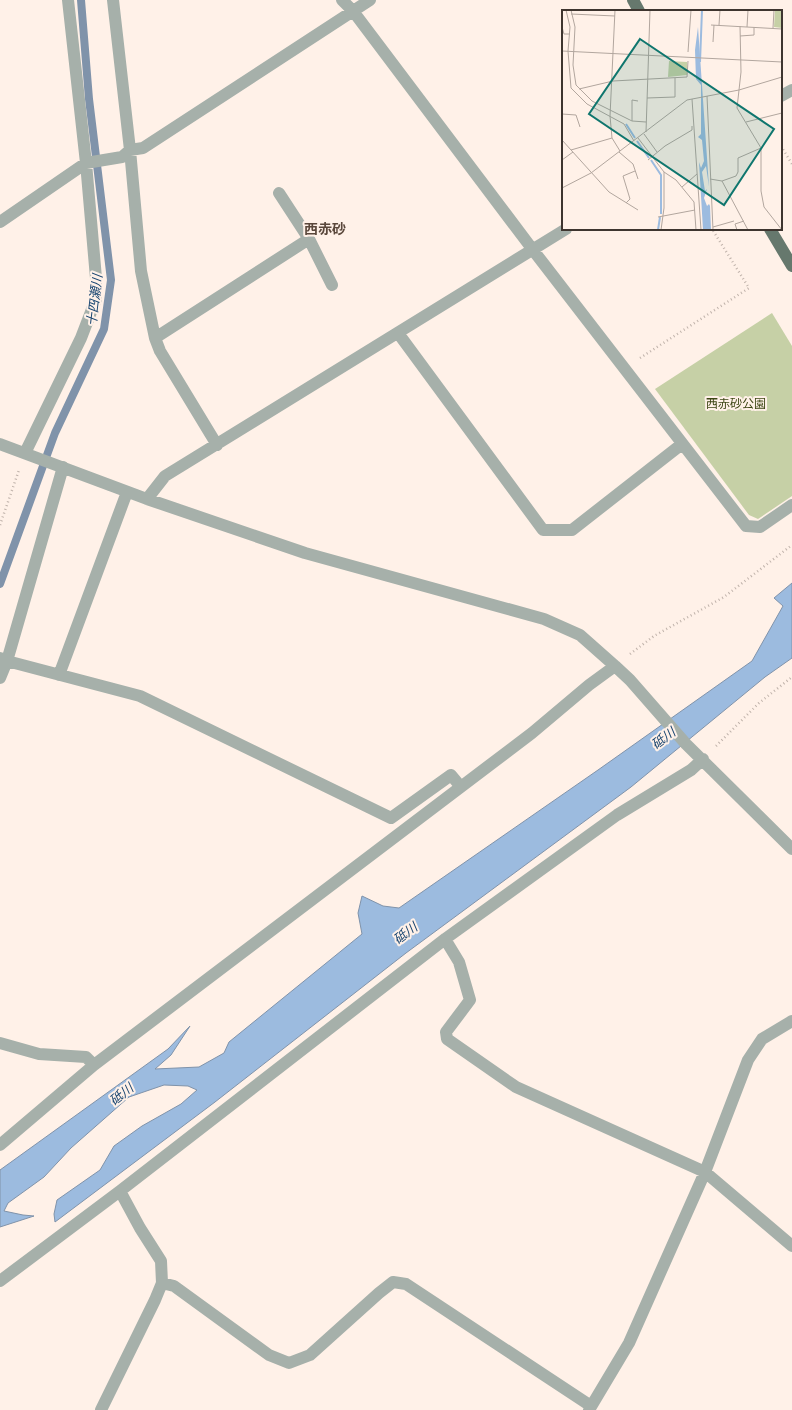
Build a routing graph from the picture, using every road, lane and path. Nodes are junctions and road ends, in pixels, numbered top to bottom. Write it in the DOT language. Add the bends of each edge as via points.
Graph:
graph roads {
  1 [pos="68,0"];
  2 [pos="113,0"];
  3 [pos="342,0"];
  4 [pos="370,0"];
  5 [pos="633,0"];
  6 [pos="638,10"];
  7 [pos="353,11"];
  8 [pos="792,90"];
  9 [pos="782,95"];
  10 [pos="782,148"];
  11 [pos="126,153"];
  12 [pos="88,162"];
  13 [pos="792,164"];
  14 [pos="279,193"];
  15 [pos="0,222"];
  16 [pos="564,230"];
  17 [pos="713,230"];
  18 [pos="771,230"];
  19 [pos="309,239"];
  20 [pos="533,250"];
  21 [pos="792,266"];
  22 [pos="332,285"];
  23 [pos="398,333"];
  24 [pos="155,338"];
  25 [pos="625,368"];
  26 [pos="0,444"];
  27 [pos="682,444"];
  28 [pos="217,445"];
  29 [pos="27,454"];
  30 [pos="61,467"];
  31 [pos="127,492"];
  32 [pos="147,499"];
  33 [pos="792,505"];
  34 [pos="0,525"];
  35 [pos="792,545"];
  36 [pos="3,659"];
  37 [pos="614,666"];
  38 [pos="59,675"];
  39 [pos="792,677"];
  40 [pos="0,678"];
  41 [pos="703,759"];
  42 [pos="461,787"];
  43 [pos="792,849"];
  44 [pos="445,939"];
  45 [pos="792,1021"];
  46 [pos="0,1043"];
  47 [pos="94,1066"];
  48 [pos="0,1145"];
  49 [pos="705,1172"];
  50 [pos="120,1190"];
  51 [pos="792,1246"];
  52 [pos="0,1281"];
  53 [pos="162,1283"];
  54 [pos="590,1408"];
  55 [pos="101,1410"];
  1 -- 12 [label="street"];
  2 -- 11 [label="street"];
  3 -- 7 [label="street"];
  4 -- 7 [label="street"];
  5 -- 6 [label="main road"];
  7 -- 11 [label="street" via="143,148"];
  7 -- 20 [label="street"];
  8 -- 9 [label="street"];
  10 -- 13 [label="path"];
  11 -- 12 [label="street"];
  11 -- 24 [label="street" via="142,271"];
  12 -- 15 [label="street"];
  12 -- 29 [label="street" via="96,298 81,338"];
  14 -- 19 [label="street"];
  16 -- 20 [label="street"];
  17 -- 25 [label="path" via="749,288"];
  18 -- 21 [label="main road"];
  19 -- 22 [label="street"];
  19 -- 24 [label="street"];
  20 -- 23 [label="street"];
  20 -- 25 [label="street"];
  23 -- 27 [label="street" via="543,530 572,530"];
  23 -- 28 [label="street"];
  24 -- 28 [label="street" via="160,351"];
  25 -- 27 [label="street"];
  26 -- 29 [label="street"];
  27 -- 33 [label="street" via="746,526 760,527"];
  28 -- 32 [label="street" via="165,476"];
  29 -- 30 [label="street"];
  29 -- 34 [label="path"];
  30 -- 31 [label="street"];
  30 -- 36 [label="street"];
  31 -- 32 [label="street"];
  31 -- 38 [label="street"];
  32 -- 37 [label="street" via="304,553 544,619 580,635"];
  35 -- 37 [label="path" via="724,597 654,636"];
  36 -- 38 [label="street"];
  36 -- 40 [label="street"];
  37 -- 41 [label="street"];
  37 -- 42 [label="street"];
  38 -- 42 [label="street" via="140,696 391,818 451,775"];
  39 -- 41 [label="path" via="759,703"];
  41 -- 43 [label="street"];
  41 -- 44 [label="street" via="691,770 616,815"];
  42 -- 47 [label="street"];
  44 -- 49 [label="street" via="459,962 470,1000 446,1032 447,1039 516,1087"];
  44 -- 50 [label="street"];
  45 -- 49 [label="street" via="762,1039 748,1060"];
  46 -- 47 [label="street" via="39,1054 86,1057"];
  47 -- 48 [label="street"];
  49 -- 51 [label="street"];
  49 -- 54 [label="street" via="629,1343"];
  50 -- 52 [label="street"];
  50 -- 53 [label="street" via="160,1261"];
  53 -- 54 [label="street" via="174,1286 269,1355 289,1362 310,1355 393,1282 406,1284"];
  53 -- 55 [label="street"];
}
